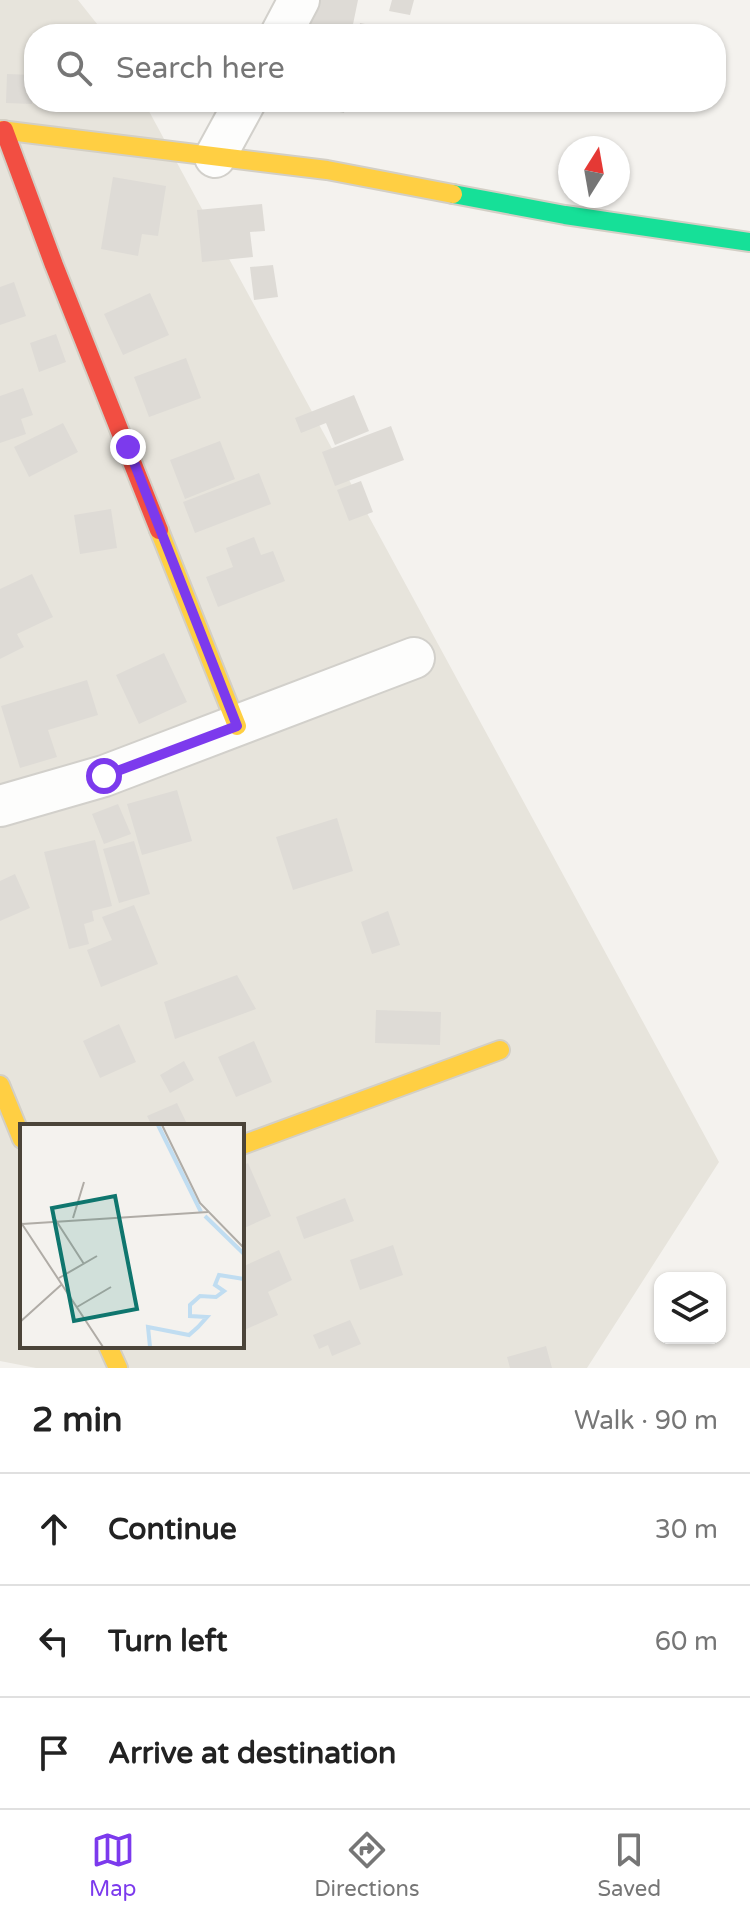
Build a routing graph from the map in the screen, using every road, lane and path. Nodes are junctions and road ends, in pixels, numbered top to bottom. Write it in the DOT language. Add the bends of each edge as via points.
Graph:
graph roads {
  1 [pos="299,0"];
  2 [pos="286,24"];
  3 [pos="240,112"];
  4 [pos="2,130"];
  5 [pos="215,157"];
  6 [pos="750,242"];
  7 [pos="414,658"];
  8 [pos="237,726"];
  9 [pos="0,806"];
  10 [pos="500,1050"];
  11 [pos="0,1085"];
  12 [pos="20,1134"];
  13 [pos="244,1144"];
  14 [pos="109,1348"];
  15 [pos="118,1368"];
  1 -- 2 [label="street"];
  3 -- 5 [label="street"];
  4 -- 5 [label="street"];
  4 -- 8 [label="street"];
  5 -- 6 [label="street" via="327,170 565,215"];
  7 -- 8 [label="street"];
  8 -- 9 [label="street" via="104,776"];
  10 -- 13 [label="street"];
  11 -- 12 [label="street"];
  14 -- 15 [label="street"];
}
